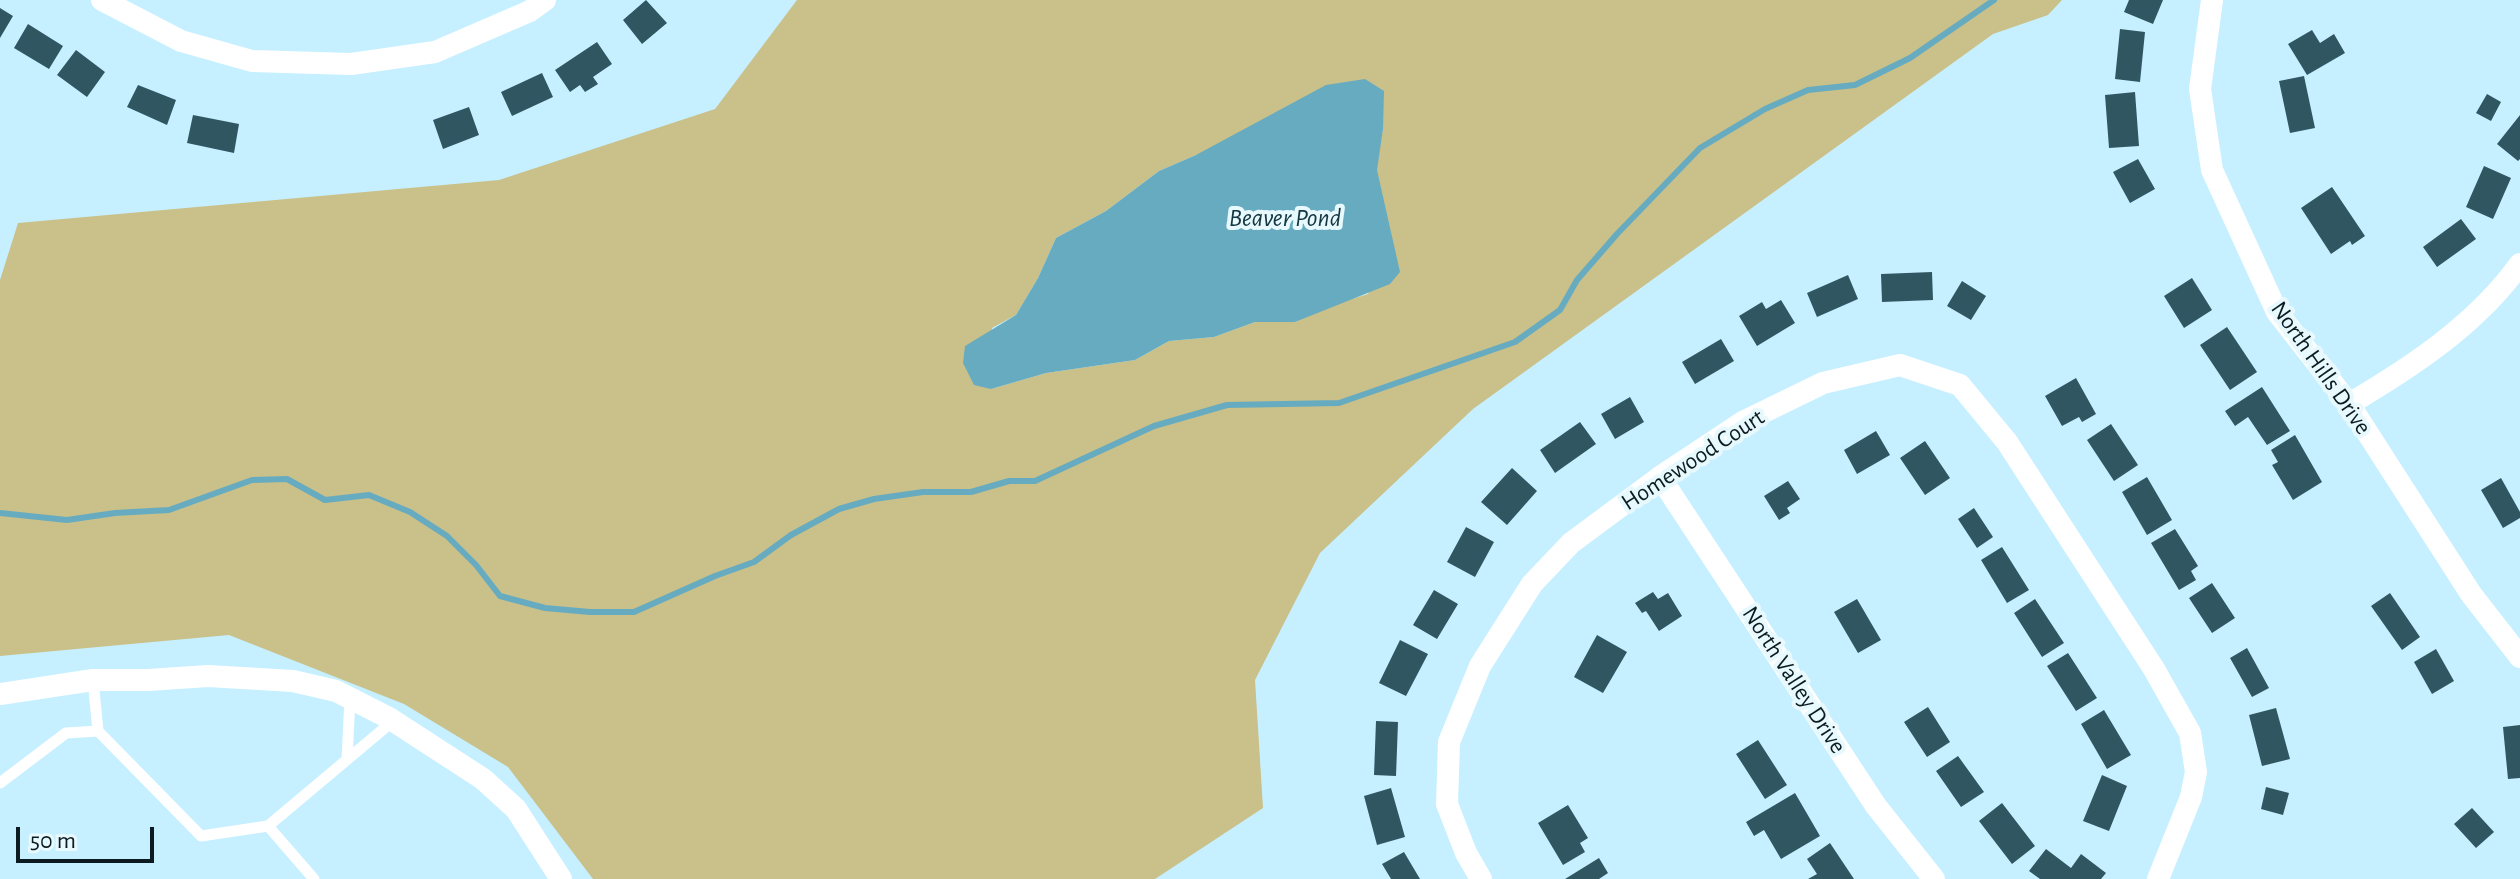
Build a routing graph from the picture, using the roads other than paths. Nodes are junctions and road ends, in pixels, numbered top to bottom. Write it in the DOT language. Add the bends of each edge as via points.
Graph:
graph roads {
  1 [pos="102,0"];
  2 [pos="545,0"];
  3 [pos="2212,0"];
  4 [pos="2520,264"];
  5 [pos="2349,404"];
  6 [pos="1660,477"];
  7 [pos="2520,657"];
  8 [pos="93,680"];
  9 [pos="0,694"];
  10 [pos="350,698"];
  11 [pos="393,721"];
  12 [pos="98,731"];
  13 [pos="347,759"];
  14 [pos="0,783"];
  15 [pos="268,826"];
  16 [pos="314,879"];
  17 [pos="561,879"];
  18 [pos="1481,879"];
  19 [pos="1934,879"];
  20 [pos="2158,879"];
  1 -- 2 [label="street" via="181,41 252,61 351,64 435,52"];
  3 -- 5 [label="street, North Hills Drive" via="2200,89 2212,170 2277,312"];
  4 -- 5 [label="street" via="2478,313 2401,373"];
  5 -- 7 [label="street, North Hills Drive" via="2471,594"];
  6 -- 18 [label="street, Homewood Court" via="1571,543 1532,584 1480,666 1449,742 1447,804"];
  6 -- 19 [label="street, North Valley Drive" via="1876,806"];
  6 -- 20 [label="street, Homewood Court" via="1743,422 1823,383 1900,365 1960,385 2007,442 2190,733 2196,772 2191,797"];
  8 -- 9 [label="street"];
  8 -- 10 [label="street" via="208,676 293,681"];
  8 -- 12 [label="lane"];
  10 -- 11 [label="street"];
  10 -- 13 [label="lane"];
  11 -- 13 [label="lane"];
  11 -- 17 [label="street" via="483,779 516,809"];
  12 -- 14 [label="lane" via="66,733"];
  12 -- 15 [label="lane" via="201,836"];
  13 -- 15 [label="lane"];
  15 -- 16 [label="lane"];
}
